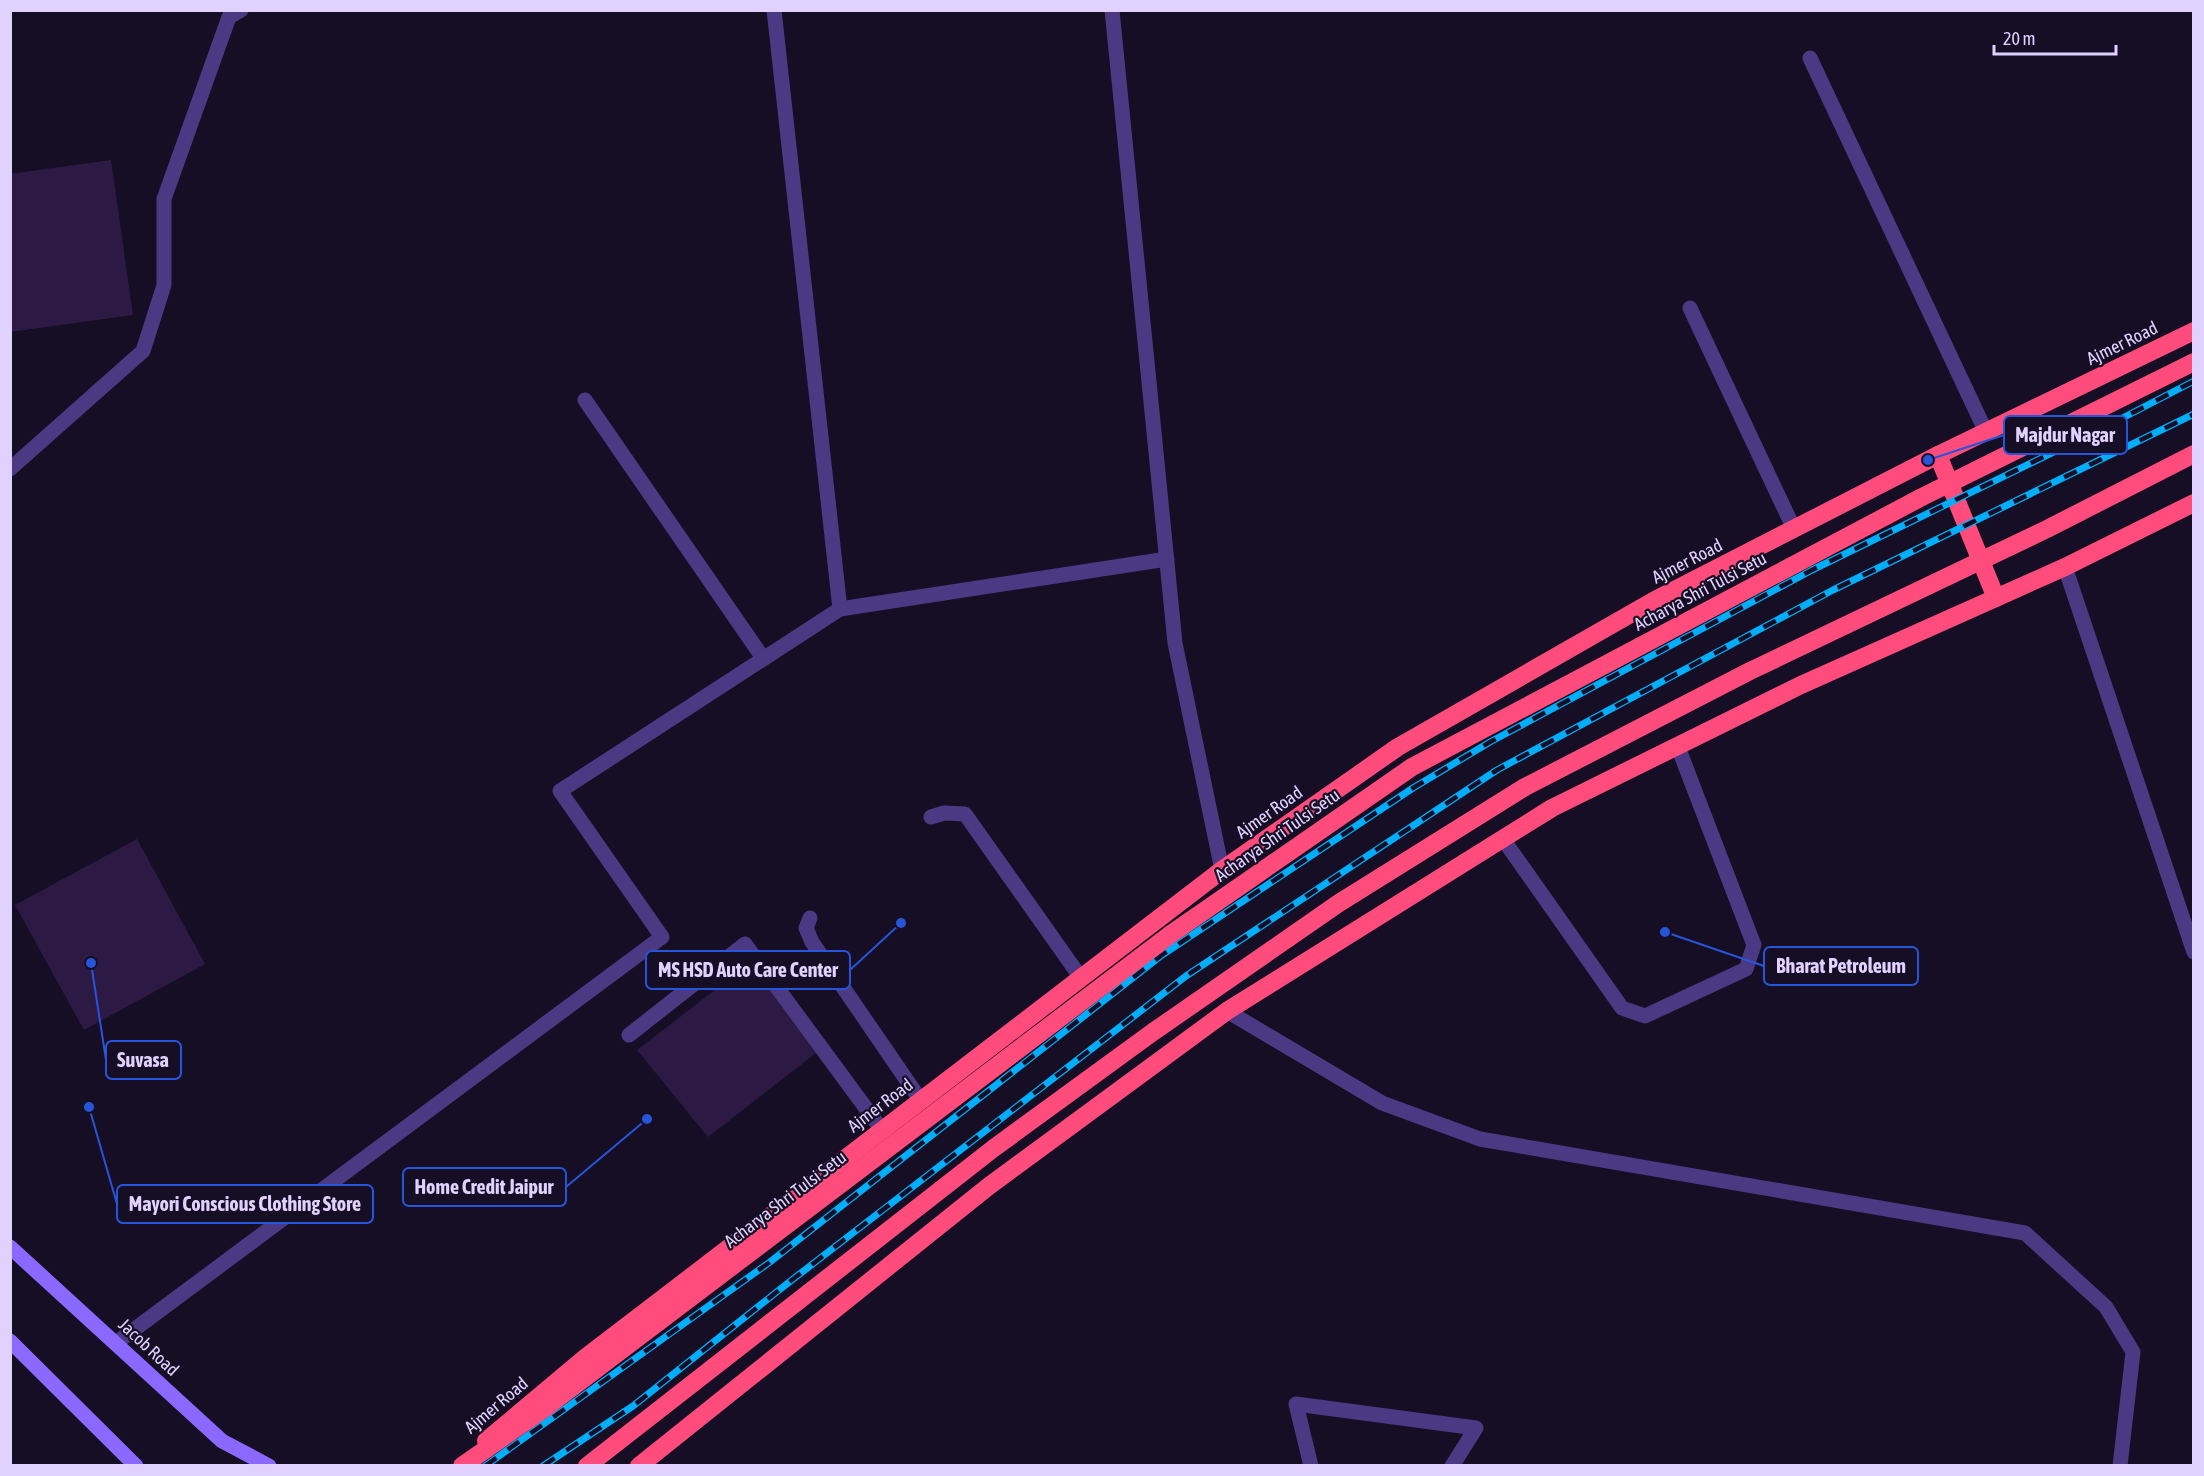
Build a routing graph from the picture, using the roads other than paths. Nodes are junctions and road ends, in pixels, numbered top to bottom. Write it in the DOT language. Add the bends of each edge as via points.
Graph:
graph roads {
  1 [pos="241,10"];
  2 [pos="774,10"];
  3 [pos="1112,10"];
  4 [pos="1810,58"];
  5 [pos="1690,308"];
  6 [pos="2193,332"];
  7 [pos="2193,362"];
  8 [pos="585,399"];
  9 [pos="1986,432"];
  10 [pos="2193,454"];
  11 [pos="1938,455"];
  12 [pos="10,469"];
  13 [pos="2193,503"];
  14 [pos="1794,529"];
  15 [pos="1167,559"];
  16 [pos="2065,567"];
  17 [pos="1996,598"];
  18 [pos="840,609"];
  19 [pos="763,658"];
  20 [pos="1678,747"];
  21 [pos="931,817"];
  22 [pos="1503,839"];
  23 [pos="1222,870"];
  24 [pos="810,918"];
  25 [pos="2193,948"];
  26 [pos="1081,978"];
  27 [pos="1227,1011"];
  28 [pos="629,1035"];
  29 [pos="921,1101"];
  30 [pos="882,1130"];
  31 [pos="10,1247"];
  32 [pos="10,1341"];
  33 [pos="116,1343"];
  34 [pos="17,1356"];
  35 [pos="136,1466"];
  36 [pos="269,1466"];
  37 [pos="457,1466"];
  38 [pos="462,1466"];
  39 [pos="587,1466"];
  40 [pos="639,1466"];
  41 [pos="1311,1466"];
  42 [pos="1452,1466"];
  43 [pos="2120,1466"];
  1 -- 12 [label="street" via="229,17 164,199 164,285 143,351"];
  2 -- 18 [label="street"];
  3 -- 15 [label="street"];
  4 -- 9 [label="street"];
  5 -- 14 [label="street"];
  6 -- 9 [label="highway, Ajmer Road"];
  7 -- 38 [label="highway, Acharya Shri Tulsi Setu, bridge" via="1922,497 1412,767 1171,934 545,1408"];
  8 -- 19 [label="street"];
  9 -- 11 [label="highway, Ajmer Road"];
  10 -- 39 [label="highway, bridge" via="2047,529 1750,671 1525,787 1359,891 1153,1032 994,1148"];
  11 -- 14 [label="highway, Ajmer Road"];
  11 -- 17 [label="highway"];
  13 -- 16 [label="highway"];
  14 -- 23 [label="highway, Ajmer Road" via="1655,600 1398,747"];
  15 -- 18 [label="street"];
  15 -- 23 [label="street" via="1175,643"];
  16 -- 17 [label="highway"];
  16 -- 25 [label="street"];
  17 -- 20 [label="highway" via="1801,685"];
  18 -- 19 [label="street"];
  19 -- 33 [label="street" via="560,791 662,937"];
  20 -- 22 [label="highway" via="1552,808"];
  20 -- 22 [label="street" via="1754,945 1746,969 1646,1016 1622,1008"];
  21 -- 26 [label="street" via="964,814"];
  22 -- 27 [label="highway"];
  23 -- 26 [label="highway, Ajmer Road"];
  24 -- 29 [label="street" via="806,928 812,942"];
  26 -- 29 [label="highway, Ajmer Road"];
  27 -- 40 [label="highway" via="989,1186"];
  27 -- 43 [label="street" via="1382,1103 1480,1139 2025,1233 2106,1307 2133,1352"];
  28 -- 30 [label="street" via="745,944"];
  29 -- 30 [label="highway, Ajmer Road"];
  30 -- 37 [label="highway, Ajmer Road" via="585,1358"];
  31 -- 33 [label="street, Jacob Road"];
  32 -- 34 [label="street"];
  33 -- 36 [label="street, Jacob Road" via="222,1441"];
  34 -- 35 [label="street"];
  41 -- 42 [label="street" via="1296,1404 1476,1428"];
}
